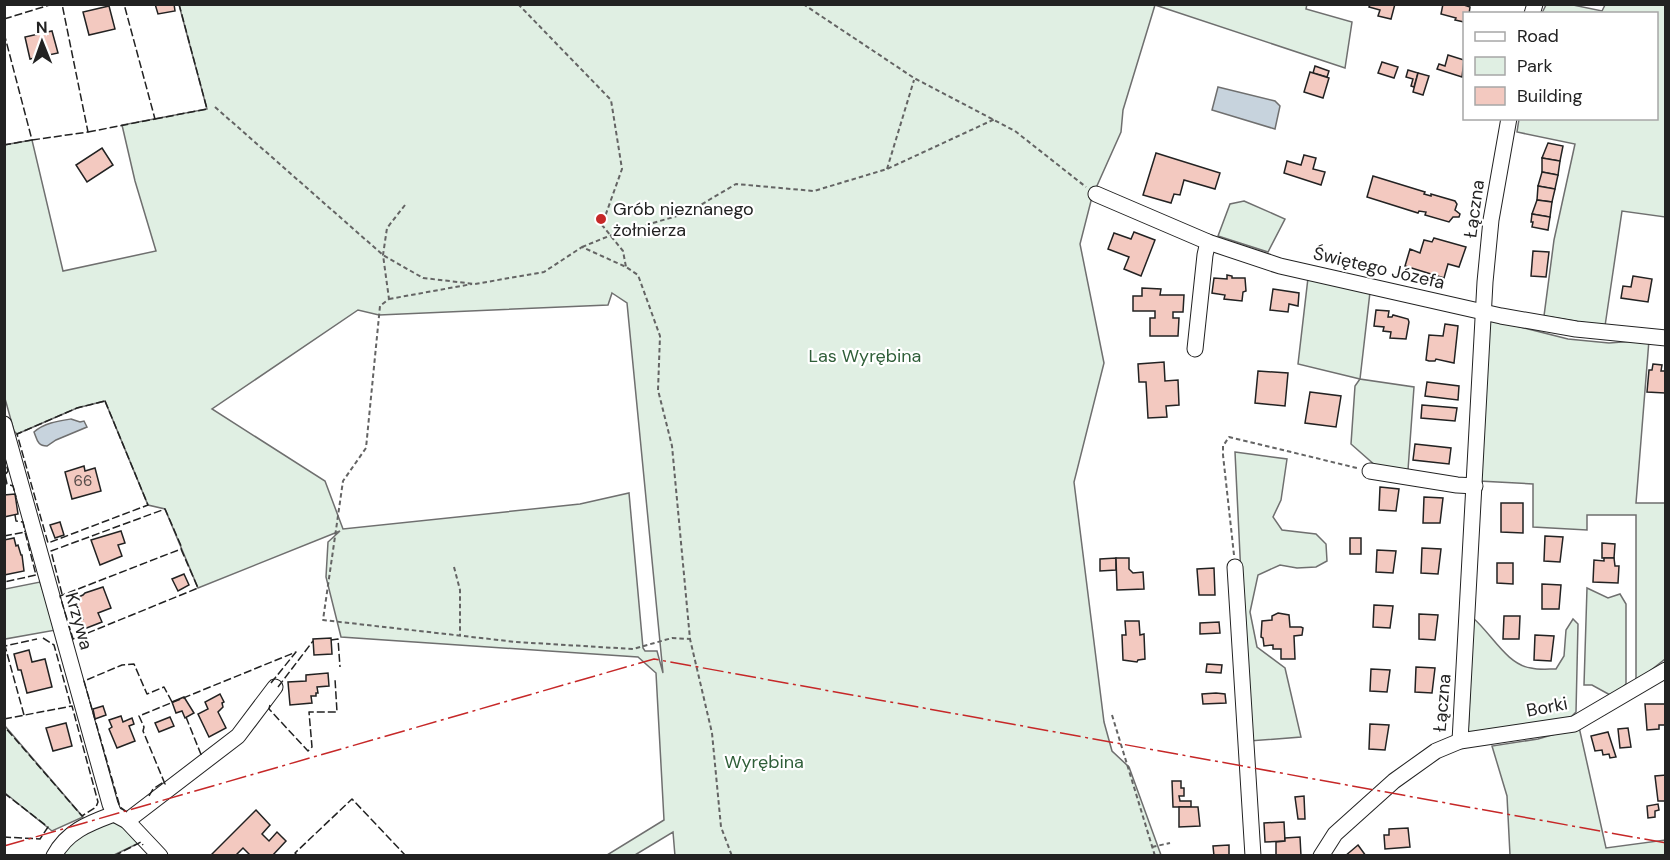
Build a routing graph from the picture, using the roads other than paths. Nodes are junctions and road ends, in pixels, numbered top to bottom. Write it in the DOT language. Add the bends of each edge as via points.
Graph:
graph roads {
  1 [pos="1509,120"];
  2 [pos="1096,194"];
  3 [pos="1208,242"];
  4 [pos="1484,312"];
  5 [pos="1665,338"];
  6 [pos="1195,349"];
  7 [pos="4,424"];
  8 [pos="1370,471"];
  9 [pos="1475,486"];
  10 [pos="1235,567"];
  11 [pos="1665,670"];
  12 [pos="275,687"];
  13 [pos="1460,741"];
  14 [pos="120,817"];
  15 [pos="54,855"];
  16 [pos="160,855"];
  17 [pos="1253,855"];
  18 [pos="1321,855"];
  1 -- 4 [label="street, Łączna" via="1491,220"];
  2 -- 3 [label="street, Świętego Józefa"];
  3 -- 4 [label="street, Świętego Józefa" via="1280,266"];
  3 -- 6 [label="street"];
  4 -- 5 [label="street, Świętego Józefa" via="1576,329"];
  4 -- 9 [label="street, Łączna"];
  7 -- 14 [label="street, Krzywa"];
  8 -- 9 [label="street"];
  9 -- 13 [label="street, Łączna"];
  10 -- 17 [label="street"];
  11 -- 13 [label="street, Borki" via="1574,724"];
  12 -- 14 [label="street" via="238,736"];
  13 -- 18 [label="street, Łączna" via="1436,751 1394,781 1335,834"];
  14 -- 15 [label="street" via="85,825 67,837"];
  14 -- 16 [label="street, Krzywa"];
}
